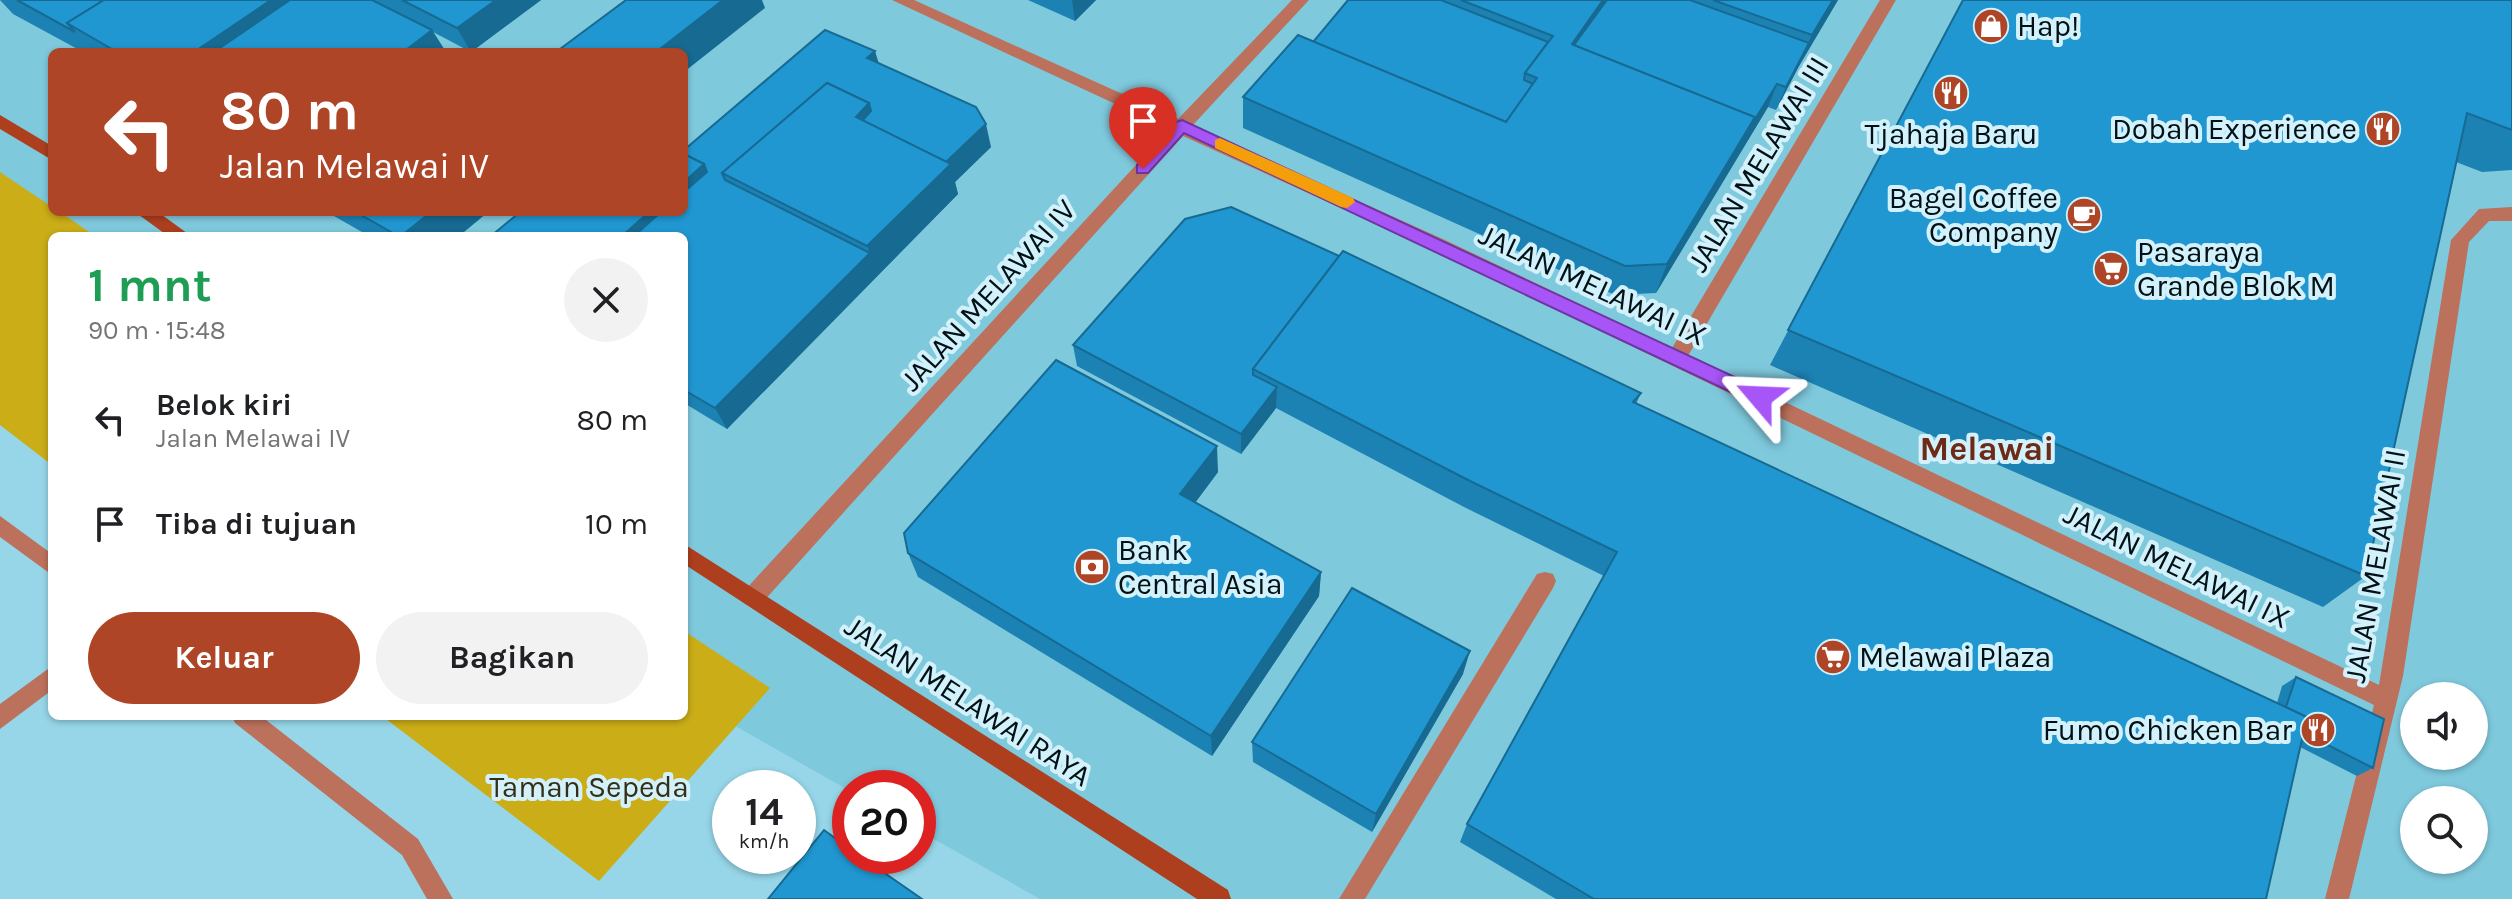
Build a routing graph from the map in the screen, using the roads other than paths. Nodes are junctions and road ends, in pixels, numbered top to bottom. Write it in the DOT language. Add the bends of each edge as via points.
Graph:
graph roads {
  1 [pos="900,0"];
  2 [pos="1301,0"];
  3 [pos="1888,0"];
  4 [pos="0,121"];
  5 [pos="1182,126"];
  6 [pos="48,151"];
  7 [pos="2512,214"];
  8 [pos="150,216"];
  9 [pos="176,232"];
  10 [pos="1677,357"];
  11 [pos="0,525"];
  12 [pos="688,556"];
  13 [pos="48,563"];
  14 [pos="1545,581"];
  15 [pos="753,597"];
  16 [pos="48,679"];
  17 [pos="2385,699"];
  18 [pos="0,718"];
  19 [pos="248,720"];
  20 [pos="441,899"];
  21 [pos="1219,899"];
  22 [pos="1351,899"];
  23 [pos="2337,899"];
  1 -- 5 [label="street, JALAN MELAWAI IX"];
  2 -- 5 [label="street, JALAN MELAWAI IV"];
  3 -- 10 [label="street, JALAN MELAWAI III"];
  4 -- 6 [label="main road"];
  5 -- 10 [label="street, JALAN MELAWAI IX"];
  5 -- 15 [label="street, JALAN MELAWAI IV"];
  7 -- 17 [label="street, JALAN MELAWAI II" via="2485,214 2460,240"];
  8 -- 9 [label="main road"];
  10 -- 17 [label="street, JALAN MELAWAI IX"];
  11 -- 13 [label="street"];
  12 -- 15 [label="main road, JALAN MELAWAI RAYA"];
  14 -- 22 [label="street"];
  15 -- 21 [label="main road, JALAN MELAWAI RAYA"];
  16 -- 18 [label="street"];
  17 -- 23 [label="street, JALAN MELAWAI II"];
  19 -- 20 [label="street" via="410,847"];
}
